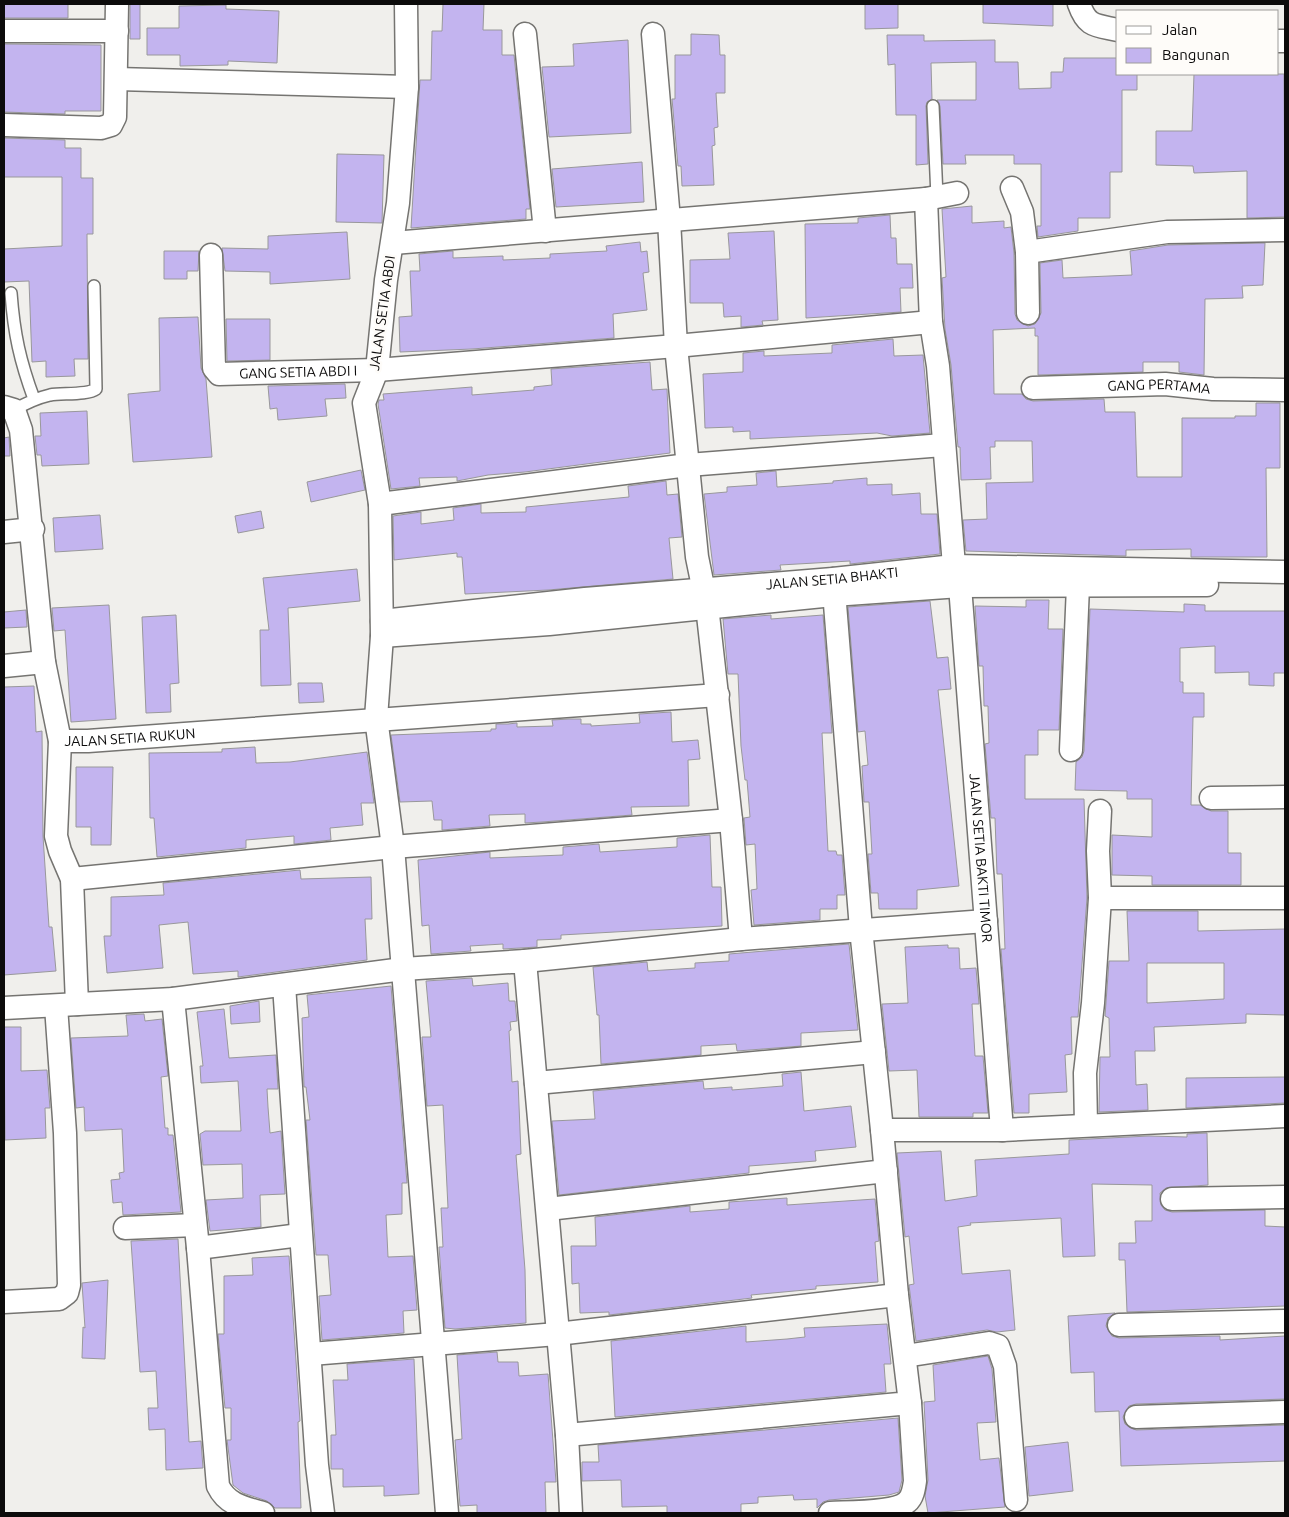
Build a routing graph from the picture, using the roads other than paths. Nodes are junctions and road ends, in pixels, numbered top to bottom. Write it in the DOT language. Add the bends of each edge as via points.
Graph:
graph roads {
  1 [pos="116,4"];
  2 [pos="406,4"];
  3 [pos="1083,13"];
  4 [pos="1116,30"];
  5 [pos="4,31"];
  6 [pos="117,31"];
  7 [pos="525,34"];
  8 [pos="653,34"];
  9 [pos="117,79"];
  10 [pos="407,87"];
  11 [pos="933,106"];
  12 [pos="4,125"];
  13 [pos="1012,188"];
  14 [pos="940,196"];
  15 [pos="669,220"];
  16 [pos="1285,230"];
  17 [pos="545,231"];
  18 [pos="393,243"];
  19 [pos="1027,252"];
  20 [pos="211,255"];
  21 [pos="94,286"];
  22 [pos="12,293"];
  23 [pos="1028,314"];
  24 [pos="931,322"];
  25 [pos="676,346"];
  26 [pos="377,370"];
  27 [pos="1033,388"];
  28 [pos="1285,390"];
  29 [pos="34,399"];
  30 [pos="9,408"];
  31 [pos="943,445"];
  32 [pos="688,465"];
  33 [pos="380,504"];
  34 [pos="33,529"];
  35 [pos="4,532"];
  36 [pos="1285,572"];
  37 [pos="957,576"];
  38 [pos="1150,577"];
  39 [pos="1285,585"];
  40 [pos="1078,586"];
  41 [pos="833,587"];
  42 [pos="706,598"];
  43 [pos="382,629"];
  44 [pos="44,662"];
  45 [pos="4,666"];
  46 [pos="718,695"];
  47 [pos="376,718"];
  48 [pos="60,741"];
  49 [pos="1071,750"];
  50 [pos="1285,797"];
  51 [pos="1211,798"];
  52 [pos="1100,811"];
  53 [pos="731,820"];
  54 [pos="393,847"];
  55 [pos="72,879"];
  56 [pos="1100,898"];
  57 [pos="1285,898"];
  58 [pos="986,921"];
  59 [pos="861,929"];
  60 [pos="741,938"];
  61 [pos="525,961"];
  62 [pos="403,969"];
  63 [pos="284,985"];
  64 [pos="173,999"];
  65 [pos="66,1005"];
  66 [pos="4,1008"];
  67 [pos="874,1052"];
  68 [pos="536,1083"];
  69 [pos="1285,1116"];
  70 [pos="1086,1125"];
  71 [pos="882,1130"];
  72 [pos="1002,1130"];
  73 [pos="886,1172"];
  74 [pos="1285,1197"];
  75 [pos="1172,1199"];
  76 [pos="548,1209"];
  77 [pos="195,1225"];
  78 [pos="125,1228"];
  79 [pos="300,1235"];
  80 [pos="198,1248"];
  81 [pos="897,1295"];
  82 [pos="4,1302"];
  83 [pos="1285,1321"];
  84 [pos="1119,1325"];
  85 [pos="557,1334"];
  86 [pos="435,1343"];
  87 [pos="311,1354"];
  88 [pos="905,1356"];
  89 [pos="910,1403"];
  90 [pos="1285,1412"];
  91 [pos="1136,1417"];
  92 [pos="567,1434"];
  93 [pos="1016,1500"];
  94 [pos="909,1508"];
  95 [pos="264,1513"];
  96 [pos="323,1513"];
  97 [pos="447,1513"];
  98 [pos="571,1513"];
  99 [pos="830,1513"];
  1 -- 6 [label="street"];
  2 -- 10 [label="street, JALAN SETIA ABDI"];
  3 -- 4 [label="street" via="1090,24"];
  5 -- 6 [label="street"];
  6 -- 9 [label="street"];
  7 -- 17 [label="street"];
  8 -- 15 [label="street"];
  9 -- 10 [label="street"];
  9 -- 12 [label="street" via="115,117 111,125 102,128"];
  10 -- 18 [label="street, JALAN SETIA ABDI"];
  11 -- 14 [label="lane"];
  13 -- 19 [label="street" via="1022,212"];
  14 -- 15 [label="street"];
  14 -- 24 [label="street, JALAN SETIA BAKTI TIMOR"];
  15 -- 17 [label="street"];
  15 -- 25 [label="street"];
  16 -- 19 [label="street" via="1167,232"];
  17 -- 18 [label="street"];
  18 -- 26 [label="street, JALAN SETIA ABDI"];
  19 -- 23 [label="street"];
  20 -- 26 [label="street, GANG SETIA ABDI I" via="214,368 219,374"];
  21 -- 29 [label="lane" via="96,389"];
  22 -- 29 [label="lane" via="19,358"];
  24 -- 25 [label="street, GANG SETIA ABDI I"];
  24 -- 31 [label="street, JALAN SETIA BAKTI TIMOR" via="938,366"];
  25 -- 26 [label="street, GANG SETIA ABDI I"];
  25 -- 32 [label="street"];
  26 -- 33 [label="street, JALAN SETIA ABDI" via="364,403"];
  27 -- 28 [label="street, GANG PERTAMA" via="1165,384 1213,389"];
  29 -- 30 [label="lane"];
  30 -- 34 [label="street" via="21,430"];
  31 -- 32 [label="street"];
  31 -- 37 [label="street, JALAN SETIA BAKTI TIMOR"];
  32 -- 33 [label="street"];
  32 -- 42 [label="street" via="697,557"];
  33 -- 43 [label="street, JALAN SETIA ABDI"];
  34 -- 35 [label="street"];
  34 -- 44 [label="street"];
  36 -- 38 [label="street, JALAN SETIA BHAKTI"];
  37 -- 38 [label="street, JALAN SETIA BHAKTI"];
  37 -- 40 [label="street, JALAN SETIA BHAKTI"];
  37 -- 41 [label="street, JALAN SETIA BHAKTI"];
  37 -- 58 [label="street, JALAN SETIA BAKTI TIMOR"];
  38 -- 39 [label="street, JALAN SETIA BHAKTI"];
  38 -- 40 [label="street, JALAN SETIA BHAKTI"];
  40 -- 49 [label="street"];
  41 -- 42 [label="street, JALAN SETIA BHAKTI"];
  41 -- 59 [label="street"];
  42 -- 43 [label="street, JALAN SETIA BHAKTI"];
  42 -- 46 [label="street"];
  43 -- 47 [label="street, JALAN SETIA ABDI"];
  44 -- 45 [label="street"];
  44 -- 48 [label="street"];
  46 -- 47 [label="street, JALAN SETIA RUKUN"];
  46 -- 53 [label="street"];
  47 -- 48 [label="street, JALAN SETIA RUKUN"];
  47 -- 54 [label="street, JALAN SETIA ABDI"];
  48 -- 55 [label="street, JALAN SETIA RUKUN" via="56,836"];
  50 -- 51 [label="street"];
  52 -- 56 [label="street"];
  53 -- 54 [label="street"];
  53 -- 60 [label="street"];
  54 -- 55 [label="street"];
  54 -- 62 [label="street, JALAN SETIA ABDI"];
  55 -- 65 [label="street, JALAN SETIA RUKUN"];
  56 -- 57 [label="street"];
  56 -- 70 [label="street" via="1085,1073"];
  58 -- 59 [label="street"];
  58 -- 72 [label="street, JALAN SETIA BAKTI TIMOR"];
  59 -- 60 [label="street"];
  59 -- 67 [label="street"];
  60 -- 61 [label="street"];
  61 -- 62 [label="street"];
  61 -- 68 [label="street"];
  62 -- 63 [label="street"];
  62 -- 86 [label="street, JALAN SETIA ABDI"];
  63 -- 64 [label="street"];
  63 -- 79 [label="street"];
  64 -- 65 [label="street"];
  64 -- 77 [label="street"];
  65 -- 66 [label="street"];
  65 -- 82 [label="street, JALAN SETIA RUKUN" via="69,1285 67,1293 60,1299"];
  67 -- 68 [label="street"];
  67 -- 71 [label="street"];
  68 -- 76 [label="street"];
  69 -- 70 [label="street"];
  70 -- 72 [label="street"];
  71 -- 72 [label="street"];
  71 -- 73 [label="street"];
  73 -- 76 [label="street"];
  73 -- 81 [label="street"];
  74 -- 75 [label="street"];
  76 -- 85 [label="street"];
  77 -- 78 [label="street"];
  77 -- 80 [label="street"];
  79 -- 80 [label="street"];
  79 -- 87 [label="street"];
  80 -- 95 [label="street" via="218,1486 223,1496 237,1506"];
  81 -- 85 [label="street"];
  81 -- 88 [label="street"];
  83 -- 84 [label="street"];
  85 -- 86 [label="street"];
  85 -- 92 [label="street"];
  86 -- 87 [label="street"];
  86 -- 97 [label="street, JALAN SETIA ABDI"];
  87 -- 96 [label="street"];
  88 -- 89 [label="street"];
  88 -- 93 [label="street" via="989,1343 998,1346 1005,1366"];
  89 -- 92 [label="street"];
  89 -- 94 [label="street" via="916,1481"];
  90 -- 91 [label="street"];
  92 -- 98 [label="street"];
  94 -- 99 [label="street"];
}
